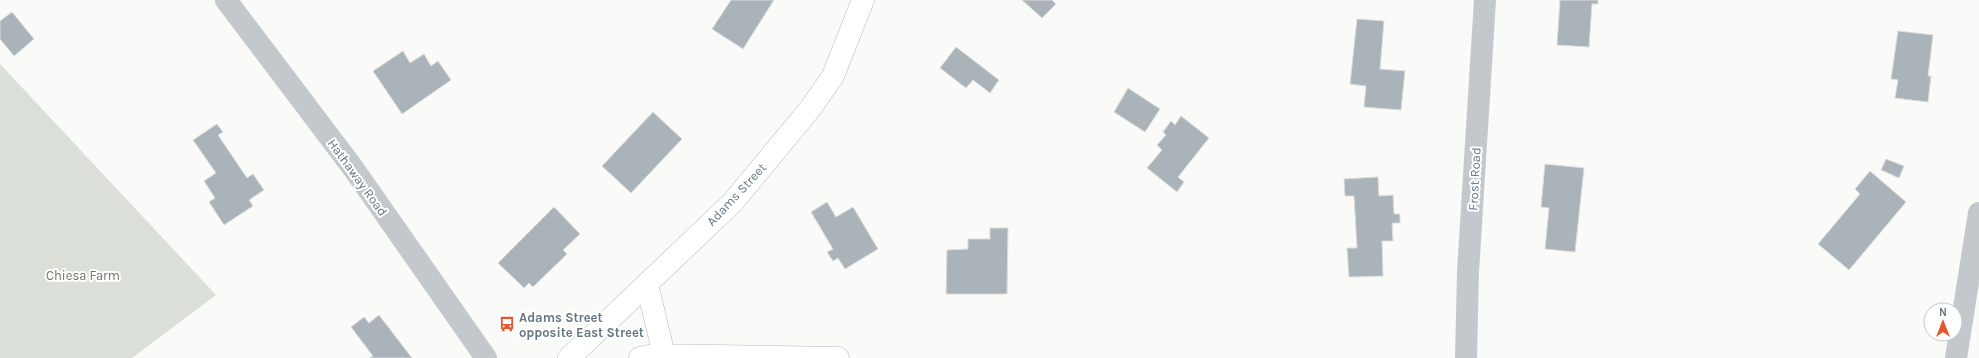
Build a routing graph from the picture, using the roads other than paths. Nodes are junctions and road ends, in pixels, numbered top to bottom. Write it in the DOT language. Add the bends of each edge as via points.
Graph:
graph roads {
  1 [pos="226,0"];
  2 [pos="864,0"];
  3 [pos="1485,0"];
  4 [pos="1979,213"];
  5 [pos="647,284"];
  6 [pos="664,355"];
  7 [pos="486,358"];
  8 [pos="569,358"];
  9 [pos="640,358"];
  10 [pos="838,358"];
  11 [pos="1466,358"];
  12 [pos="1956,358"];
  1 -- 7 [label="street, Hathaway Road" via="353,168"];
  2 -- 5 [label="main road, Adams Street" via="833,76 810,109 732,203"];
  3 -- 11 [label="street, Frost Road" via="1468,272"];
  4 -- 12 [label="street"];
  5 -- 6 [label="main road"];
  5 -- 8 [label="main road, Adams Street"];
  6 -- 9 [label="main road"];
  6 -- 10 [label="main road"];
}
